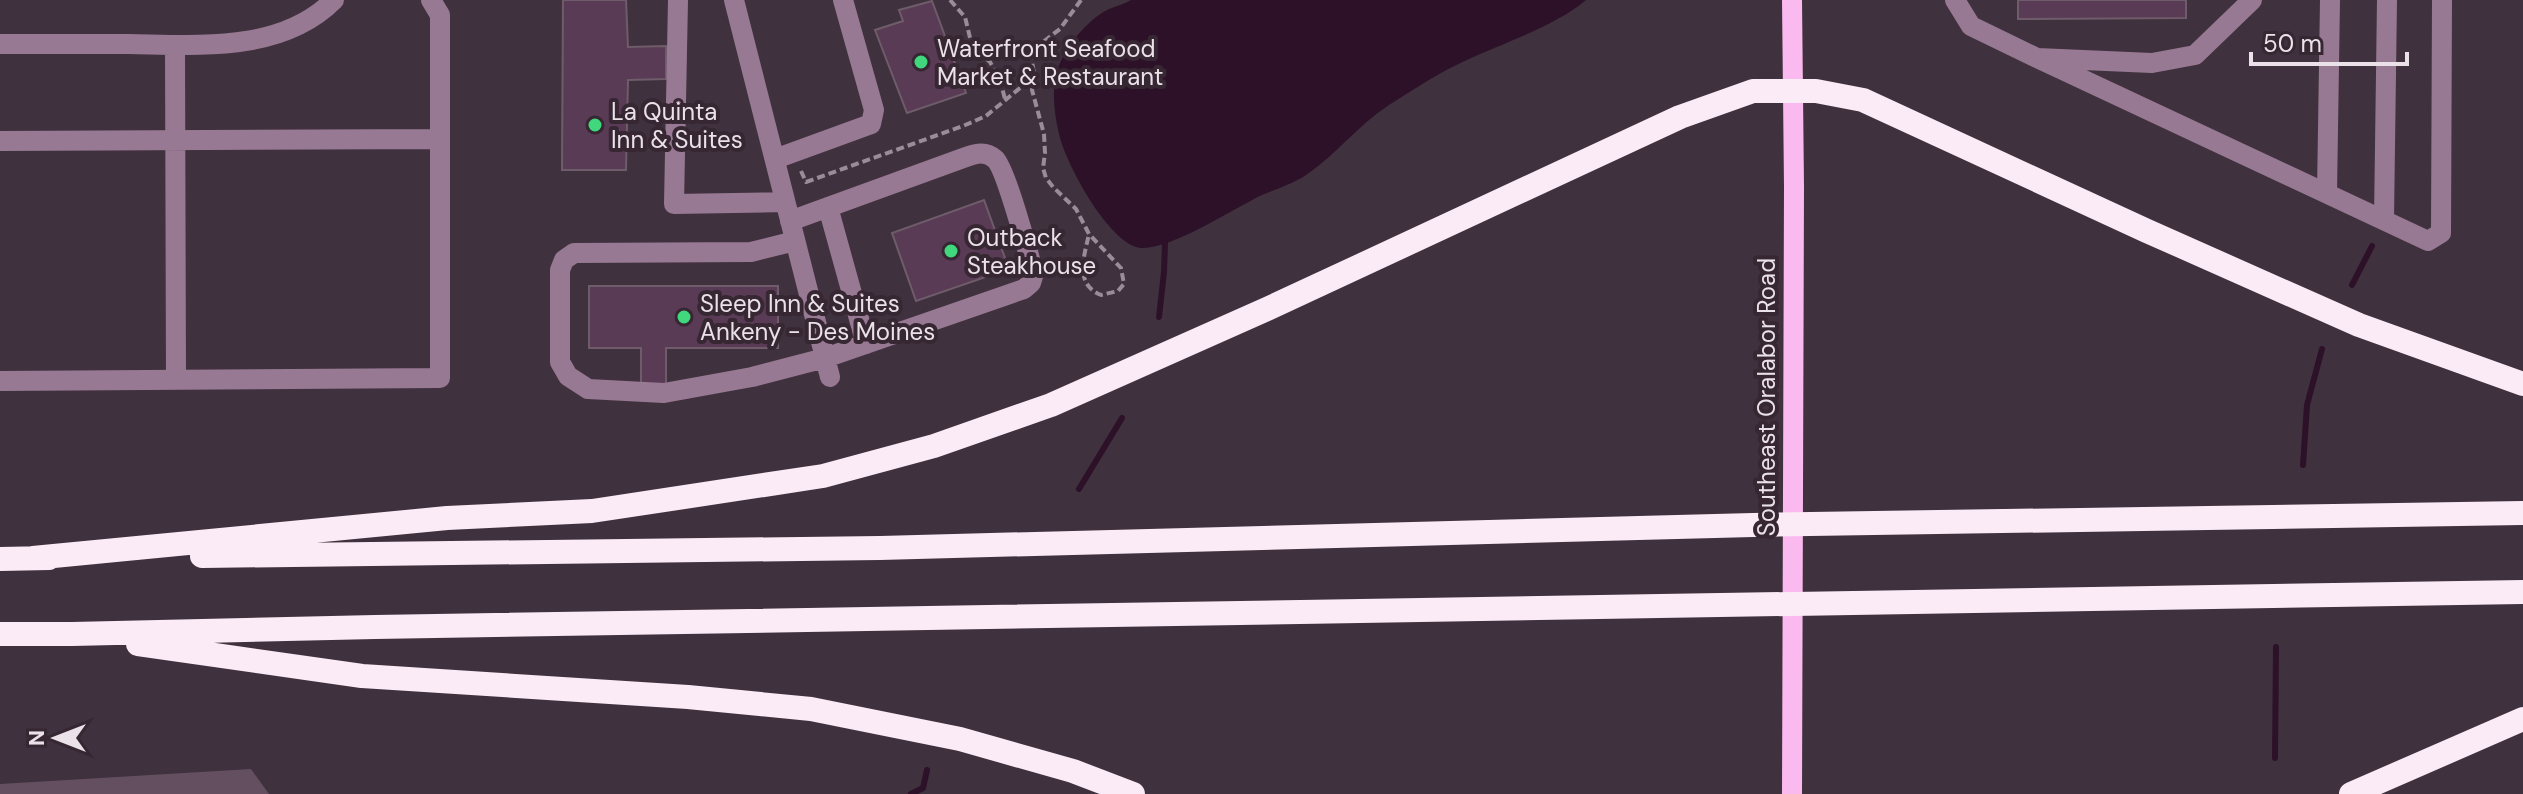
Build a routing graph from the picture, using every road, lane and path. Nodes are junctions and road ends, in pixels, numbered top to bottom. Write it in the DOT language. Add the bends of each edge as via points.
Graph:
graph roads {
  1 [pos="334,0"];
  2 [pos="431,0"];
  3 [pos="678,0"];
  4 [pos="734,0"];
  5 [pos="843,0"];
  6 [pos="950,0"];
  7 [pos="1081,0"];
  8 [pos="1792,0"];
  9 [pos="1955,0"];
  10 [pos="1970,0"];
  11 [pos="2252,0"];
  12 [pos="2330,0"];
  13 [pos="2387,0"];
  14 [pos="2442,0"];
  15 [pos="1971,26"];
  16 [pos="0,44"];
  17 [pos="175,45"];
  18 [pos="2037,58"];
  19 [pos="1032,83"];
  20 [pos="1794,91"];
  21 [pos="1005,99"];
  22 [pos="440,139"];
  23 [pos="0,141"];
  24 [pos="175,141"];
  25 [pos="784,156"];
  26 [pos="2327,193"];
  27 [pos="828,207"];
  28 [pos="2384,220"];
  29 [pos="790,221"];
  30 [pos="1089,234"];
  31 [pos="866,344"];
  32 [pos="827,367"];
  33 [pos="176,380"];
  34 [pos="0,381"];
  35 [pos="2523,384"];
  36 [pos="2523,513"];
  37 [pos="33,558"];
  38 [pos="0,559"];
  39 [pos="2523,592"];
  40 [pos="0,634"];
  41 [pos="72,634"];
  42 [pos="2523,719"];
  43 [pos="1133,794"];
  44 [pos="1792,794"];
  45 [pos="2351,794"];
  1 -- 17 [label="street" via="318,16 272,36 219,45"];
  2 -- 22 [label="street" via="440,15"];
  3 -- 29 [label="street" via="674,204"];
  4 -- 25 [label="street"];
  5 -- 25 [label="street" via="874,110 871,124"];
  6 -- 21 [label="path" via="965,17 972,46 1000,80"];
  7 -- 19 [label="path" via="1060,29 1035,48"];
  8 -- 20 [label="main road, Southeast Oralabor Road"];
  9 -- 15 [label="street"];
  10 -- 15 [label="street"];
  11 -- 18 [label="street" via="2195,55 2152,63"];
  12 -- 26 [label="street"];
  13 -- 28 [label="street"];
  14 -- 28 [label="street" via="2441,233 2428,241"];
  15 -- 18 [label="street"];
  16 -- 17 [label="street"];
  17 -- 24 [label="street"];
  18 -- 26 [label="street"];
  19 -- 21 [label="path"];
  19 -- 30 [label="path" via="1044,134 1046,178 1076,209"];
  20 -- 35 [label="highway" via="1863,100 2359,325"];
  20 -- 37 [label="highway" via="1753,91 1680,117 1051,405 906,454 823,476 592,511 447,518"];
  20 -- 44 [label="main road, Southeast Oralabor Road"];
  21 -- 25 [label="path" via="986,116 963,126 806,182"];
  22 -- 24 [label="street"];
  22 -- 33 [label="street" via="440,378"];
  23 -- 24 [label="street"];
  24 -- 33 [label="street"];
  25 -- 29 [label="street"];
  26 -- 28 [label="street"];
  27 -- 29 [label="street"];
  27 -- 31 [label="street"];
  27 -- 31 [label="street" via="977,153 987,154 1001,166 1034,273 1024,289"];
  29 -- 32 [label="street"];
  29 -- 32 [label="street" via="751,252 574,253 560,270 560,362 568,376 588,389 664,393"];
  30 -- 30 [label="path" via="1121,268 1124,284 1118,291 1101,295 1089,289 1082,263"];
  31 -- 32 [label="street"];
  33 -- 34 [label="street"];
  36 -- 37 [label="highway" via="1769,524 880,548"];
  37 -- 38 [label="highway"];
  39 -- 41 [label="highway"];
  40 -- 41 [label="highway"];
  41 -- 43 [label="highway" via="362,676 811,709 960,739"];
  42 -- 45 [label="highway"];
}
